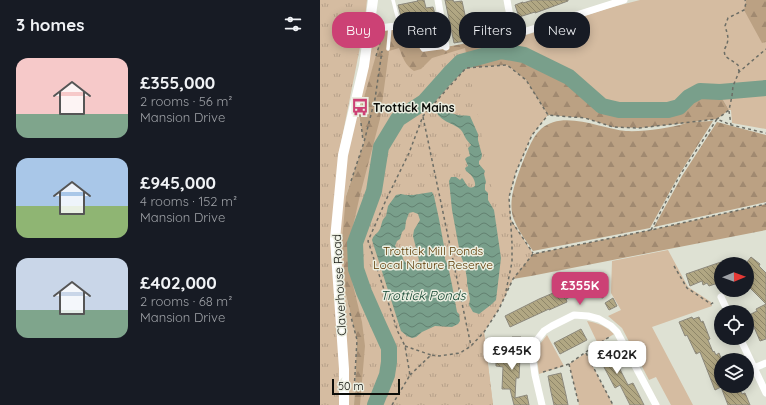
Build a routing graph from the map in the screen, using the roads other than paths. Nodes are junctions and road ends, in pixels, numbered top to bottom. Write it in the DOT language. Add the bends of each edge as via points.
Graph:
graph roads {
  1 [pos="373,0"];
  2 [pos="394,0"];
  3 [pos="438,0"];
  4 [pos="507,0"];
  5 [pos="624,0"];
  6 [pos="371,12"];
  7 [pos="396,12"];
  8 [pos="441,12"];
  9 [pos="385,27"];
  10 [pos="388,27"];
  11 [pos="393,27"];
  12 [pos="366,48"];
  13 [pos="421,48"];
  14 [pos="438,48"];
  15 [pos="388,49"];
  16 [pos="721,297"];
  17 [pos="725,305"];
  18 [pos="766,363"];
  19 [pos="754,368"];
  20 [pos="766,393"];
  21 [pos="344,405"];
  22 [pos="542,405"];
  23 [pos="656,405"];
  1 -- 6 [label="street, Claverhouse Road"];
  2 -- 7 [label="lane"];
  3 -- 8 [label="street"];
  4 -- 5 [label="street" via="514,28 518,32 523,32"];
  9 -- 10 [label="street"];
  10 -- 11 [label="street"];
  10 -- 15 [label="lane"];
  12 -- 21 [label="street, Claverhouse Road" via="343,155 335,239"];
  13 -- 14 [label="lane"];
  16 -- 17 [label="street"];
  18 -- 19 [label="street"];
  19 -- 20 [label="street"];
  22 -- 23 [label="street" via="532,354 537,340 544,331 574,315 599,319 617,332"];
}
